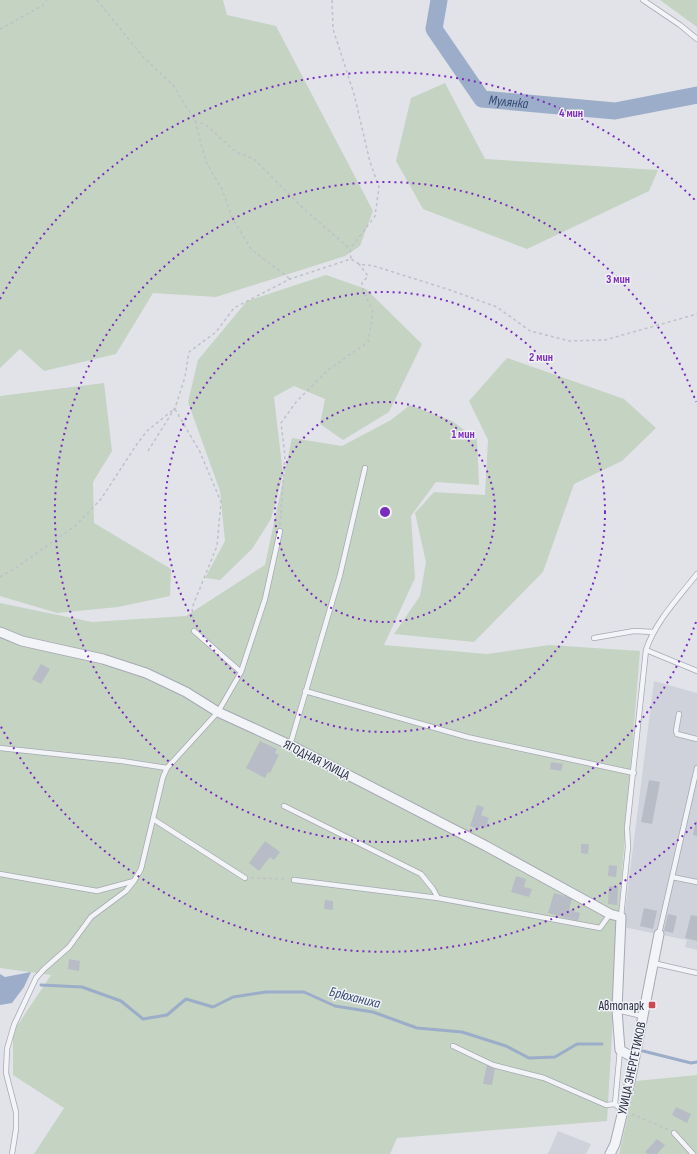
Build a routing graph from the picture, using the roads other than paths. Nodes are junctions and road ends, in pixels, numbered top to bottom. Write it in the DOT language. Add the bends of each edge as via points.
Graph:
graph roads {
  1 [pos="643,0"];
  2 [pos="697,39"];
  3 [pos="365,468"];
  4 [pos="280,531"];
  5 [pos="697,574"];
  6 [pos="194,631"];
  7 [pos="0,632"];
  8 [pos="654,632"];
  9 [pos="594,638"];
  10 [pos="646,650"];
  11 [pos="697,671"];
  12 [pos="241,672"];
  13 [pos="305,691"];
  14 [pos="218,712"];
  15 [pos="679,714"];
  16 [pos="697,739"];
  17 [pos="290,745"];
  18 [pos="0,748"];
  19 [pos="168,768"];
  20 [pos="697,768"];
  21 [pos="634,773"];
  22 [pos="284,806"];
  23 [pos="153,819"];
  24 [pos="0,874"];
  25 [pos="672,877"];
  26 [pos="245,878"];
  27 [pos="294,880"];
  28 [pos="134,881"];
  29 [pos="697,882"];
  30 [pos="438,898"];
  31 [pos="610,914"];
  32 [pos="621,917"];
  33 [pos="659,934"];
  34 [pos="653,963"];
  35 [pos="697,973"];
  36 [pos="617,1010"];
  37 [pos="642,1016"];
  38 [pos="454,1046"];
  39 [pos="620,1050"];
  40 [pos="634,1058"];
  41 [pos="619,1107"];
  42 [pos="674,1133"];
  43 [pos="12,1154"];
  44 [pos="610,1154"];
  45 [pos="693,1154"];
  1 -- 2 [label="lane"];
  3 -- 13 [label="lane" via="340,576"];
  4 -- 12 [label="lane" via="265,599"];
  5 -- 8 [label="lane"];
  6 -- 12 [label="lane"];
  7 -- 14 [label="street, ЯГОДНАЯ УЛИЦА" via="22,641 103,659 146,673 186,692"];
  8 -- 9 [label="lane" via="634,631"];
  8 -- 10 [label="lane"];
  10 -- 11 [label="lane"];
  10 -- 21 [label="lane"];
  12 -- 14 [label="lane"];
  13 -- 17 [label="lane"];
  13 -- 21 [label="lane" via="467,737"];
  14 -- 17 [label="street, ЯГОДНАЯ УЛИЦА"];
  14 -- 19 [label="lane"];
  15 -- 16 [label="lane" via="677,734"];
  17 -- 31 [label="street, ЯГОДНАЯ УЛИЦА" via="486,846"];
  18 -- 19 [label="lane"];
  19 -- 23 [label="lane" via="159,788"];
  20 -- 25 [label="lane"];
  21 -- 32 [label="lane" via="627,828 628,847"];
  22 -- 30 [label="lane" via="420,874"];
  23 -- 26 [label="lane"];
  23 -- 28 [label="lane" via="141,869"];
  24 -- 28 [label="lane" via="97,891"];
  25 -- 29 [label="lane"];
  25 -- 33 [label="lane"];
  27 -- 30 [label="lane"];
  28 -- 43 [label="lane" via="126,891 91,917 69,947 44,968 36,978 14,1025 6,1073 16,1112"];
  30 -- 31 [label="lane" via="600,928"];
  31 -- 32 [label="street, ЯГОДНАЯ УЛИЦА"];
  32 -- 36 [label="street"];
  33 -- 34 [label="street, УЛИЦА ЭНЕРГЕТИКОВ"];
  34 -- 35 [label="lane"];
  34 -- 37 [label="street, УЛИЦА ЭНЕРГЕТИКОВ"];
  36 -- 37 [label="lane"];
  36 -- 39 [label="street"];
  37 -- 40 [label="street, УЛИЦА ЭНЕРГЕТИКОВ"];
  38 -- 41 [label="lane" via="492,1065 544,1078 606,1106"];
  39 -- 40 [label="street"];
  39 -- 41 [label="lane"];
  40 -- 41 [label="street, УЛИЦА ЭНЕРГЕТИКОВ"];
  41 -- 44 [label="street, УЛИЦА ЭНЕРГЕТИКОВ" via="615,1144"];
  42 -- 45 [label="lane"];
}
